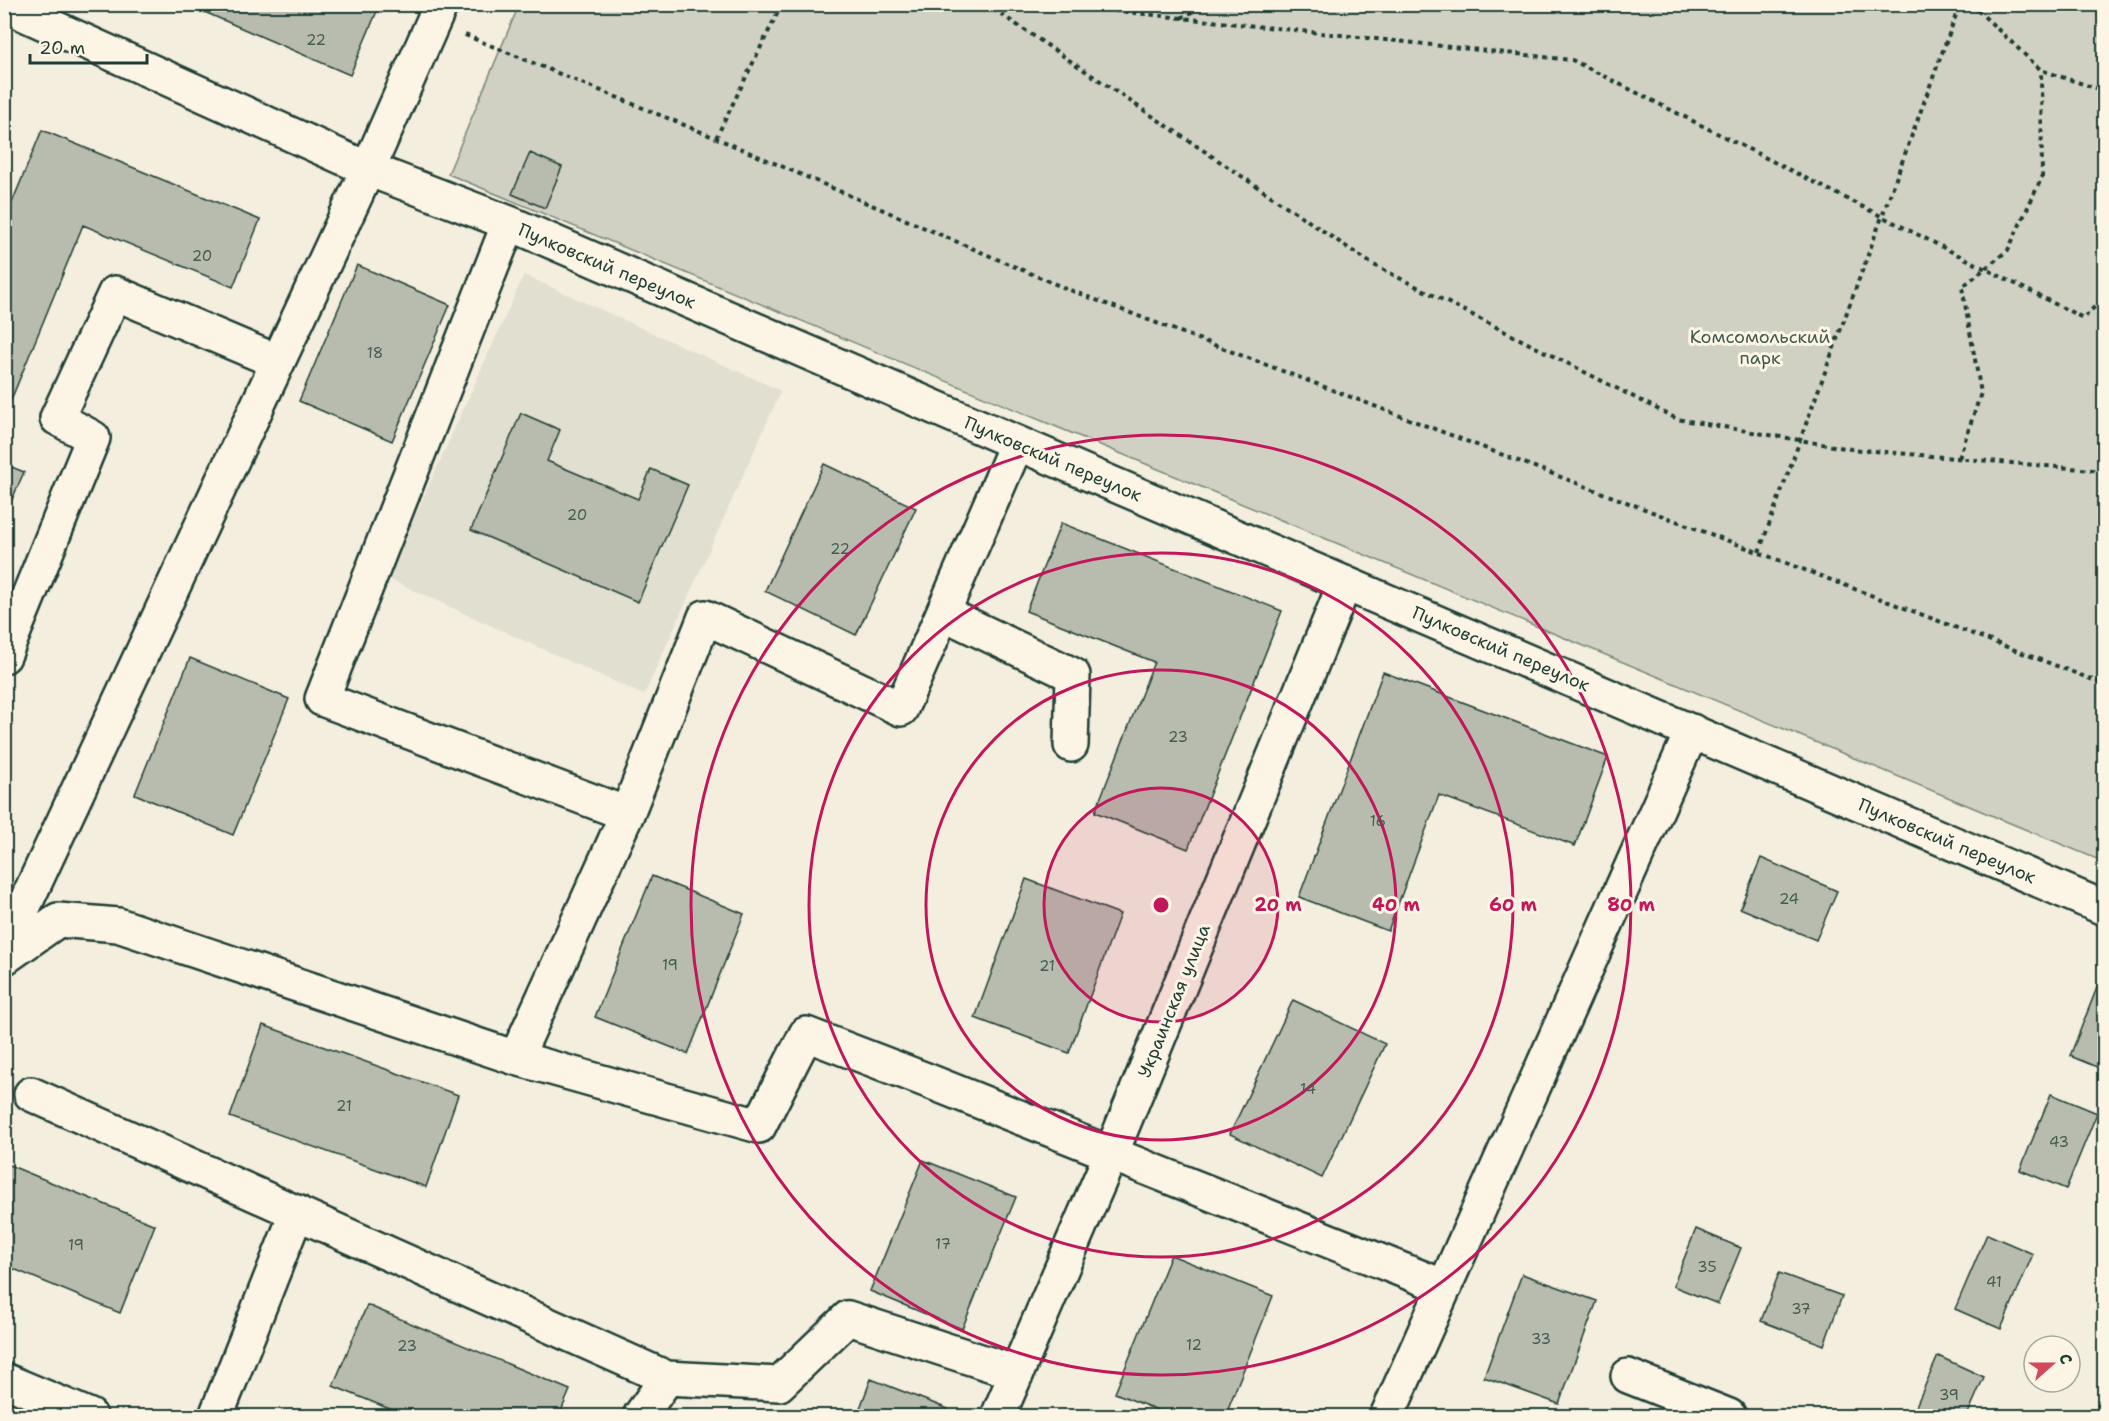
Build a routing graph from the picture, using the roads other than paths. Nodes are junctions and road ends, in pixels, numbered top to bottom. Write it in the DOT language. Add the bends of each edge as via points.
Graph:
graph roads {
  1 [pos="4,5"];
  2 [pos="437,13"];
  3 [pos="368,169"];
  4 [pos="509,223"];
  5 [pos="278,362"];
  6 [pos="1017,443"];
  7 [pos="1345,583"];
  8 [pos="943,613"];
  9 [pos="4,656"];
  10 [pos="1692,731"];
  11 [pos="1071,745"];
  12 [pos="627,814"];
  13 [pos="2104,908"];
  14 [pos="4,949"];
  15 [pos="4,958"];
  16 [pos="516,1058"];
  17 [pos="31,1094"];
  18 [pos="1111,1154"];
  19 [pos="297,1212"];
  20 [pos="1445,1287"];
  21 [pos="1017,1373"];
  22 [pos="1628,1376"];
  23 [pos="667,1378"];
  24 [pos="4,1380"];
  25 [pos="90,1416"];
  26 [pos="216,1416"];
  27 [pos="640,1416"];
  28 [pos="998,1416"];
  29 [pos="1387,1416"];
  30 [pos="1729,1416"];
  1 -- 3 [label="street, Пулковский переулок"];
  2 -- 3 [label="street"];
  3 -- 4 [label="street, Пулковский переулок"];
  3 -- 5 [label="street"];
  4 -- 6 [label="street, Пулковский переулок"];
  4 -- 12 [label="street" via="322,699"];
  5 -- 9 [label="street" via="115,293 57,418 93,438"];
  5 -- 14 [label="street"];
  6 -- 7 [label="street, Пулковский переулок"];
  6 -- 8 [label="street"];
  7 -- 10 [label="street, Пулковский переулок"];
  7 -- 18 [label="street, Украинская улица"];
  8 -- 11 [label="street" via="1073,675"];
  8 -- 12 [label="street" via="901,708 705,617"];
  10 -- 13 [label="street, Пулковский переулок"];
  10 -- 20 [label="street"];
  12 -- 16 [label="street"];
  15 -- 16 [label="street" via="58,920 118,925"];
  16 -- 18 [label="street" via="759,1126 806,1034"];
  17 -- 19 [label="street"];
  18 -- 20 [label="street"];
  18 -- 21 [label="street, Украинская улица"];
  19 -- 23 [label="street"];
  19 -- 26 [label="street"];
  20 -- 29 [label="street"];
  21 -- 23 [label="street" via="848,1318 779,1384"];
  21 -- 28 [label="street, Украинская улица"];
  22 -- 30 [label="street"];
  23 -- 27 [label="street"];
  24 -- 25 [label="street"];
}
